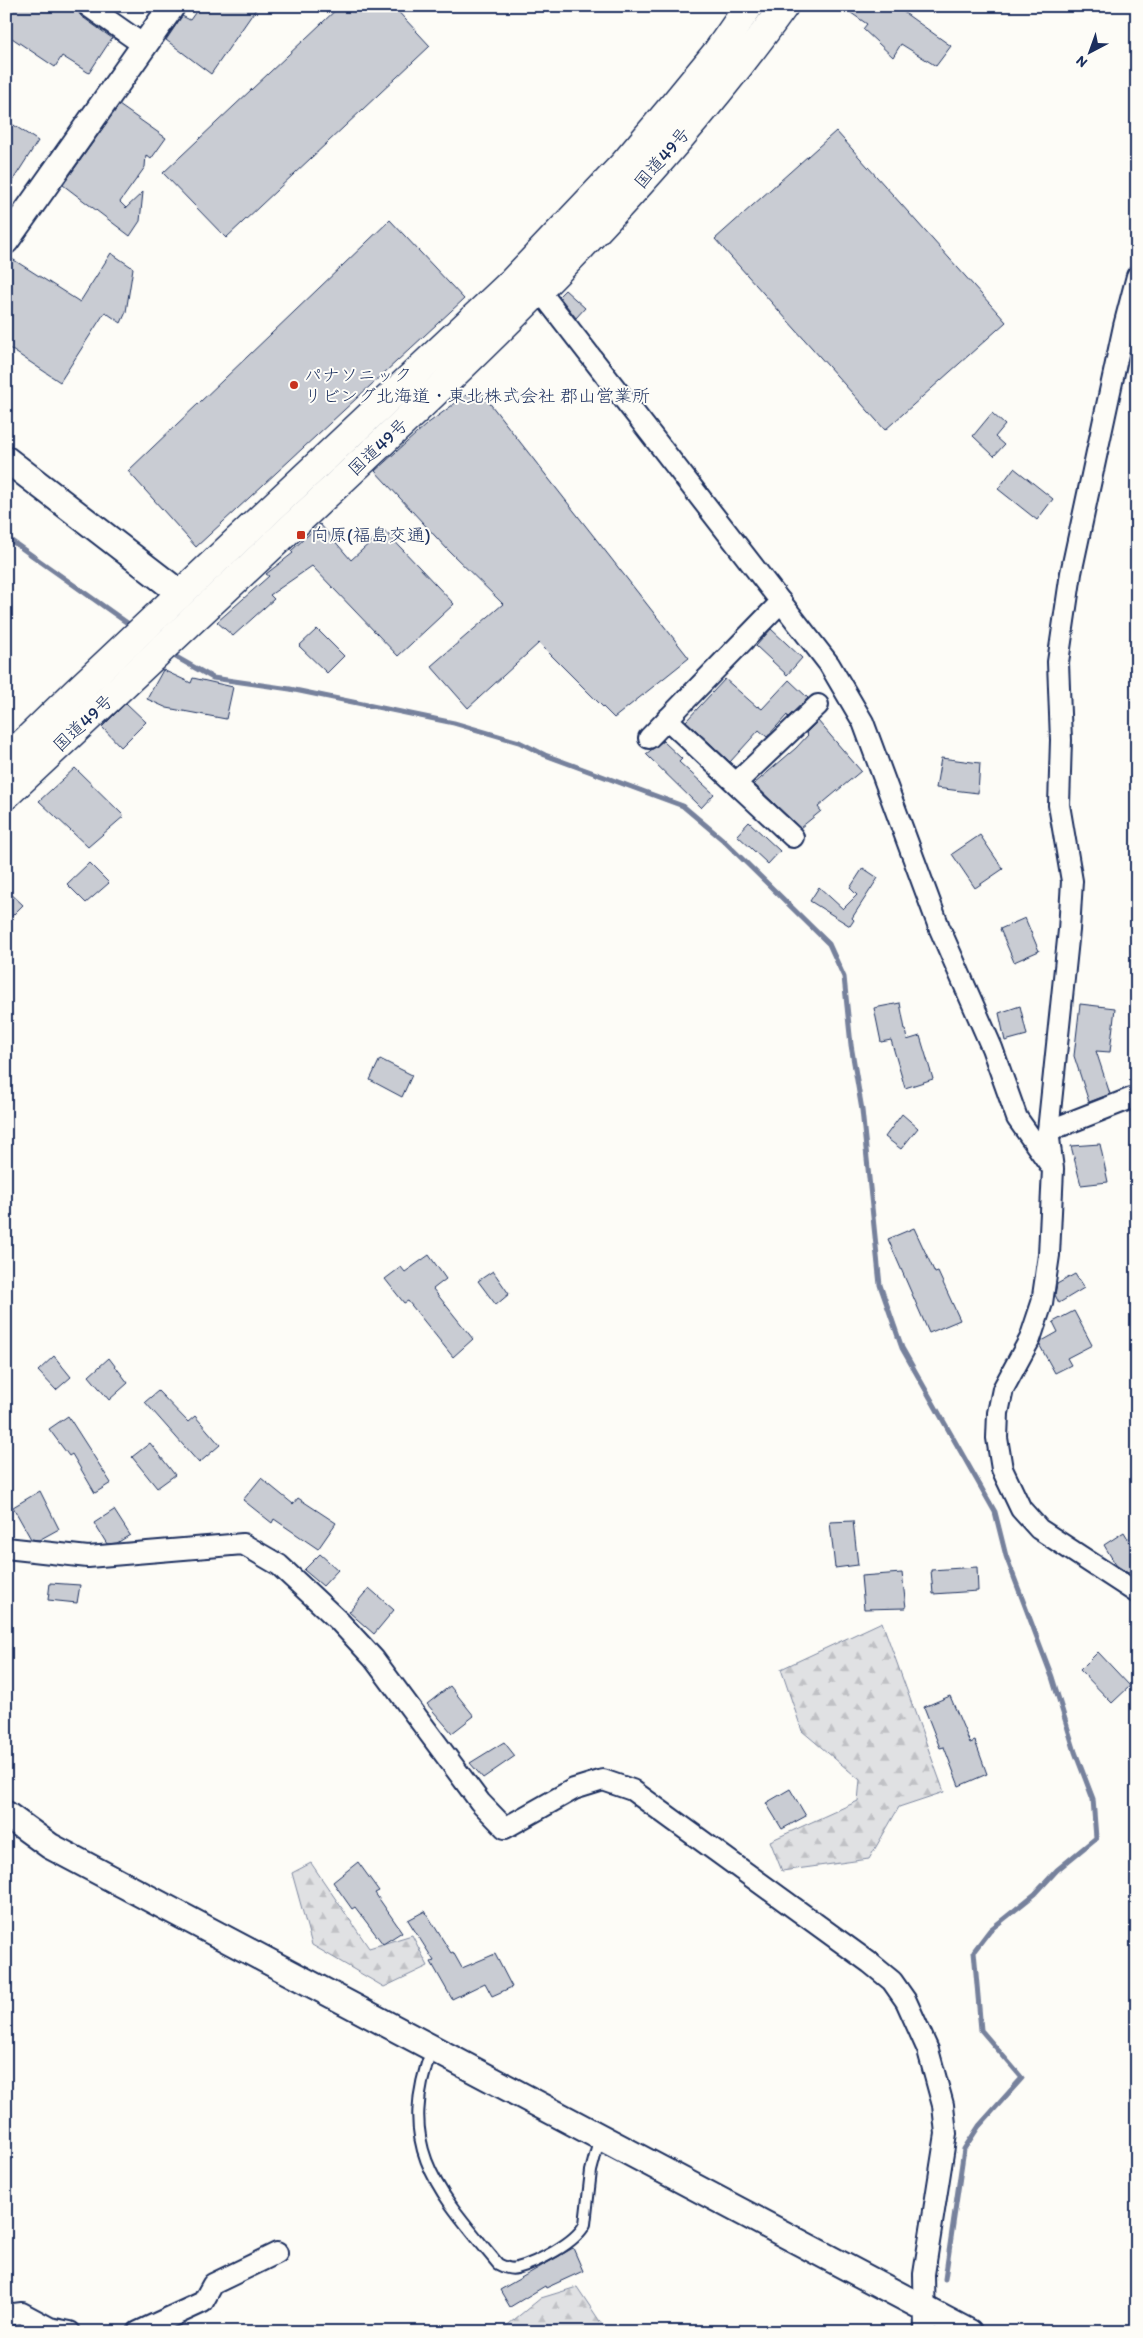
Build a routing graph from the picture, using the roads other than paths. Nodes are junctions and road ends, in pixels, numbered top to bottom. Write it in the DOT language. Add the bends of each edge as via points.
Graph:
graph roads {
  1 [pos="88,6"];
  2 [pos="172,6"];
  3 [pos="749,6"];
  4 [pos="784,6"];
  5 [pos="146,46"];
  6 [pos="6,241"];
  7 [pos="1137,276"];
  8 [pos="540,291"];
  9 [pos="6,458"];
  10 [pos="181,594"];
  11 [pos="782,602"];
  12 [pos="818,705"];
  13 [pos="667,719"];
  14 [pos="649,738"];
  15 [pos="6,760"];
  16 [pos="736,783"];
  17 [pos="6,795"];
  18 [pos="793,836"];
  19 [pos="1137,1096"];
  20 [pos="1048,1131"];
  21 [pos="1053,1170"];
  22 [pos="6,1548"];
  23 [pos="1137,1593"];
  24 [pos="6,1814"];
  25 [pos="433,2047"];
  26 [pos="601,2136"];
  27 [pos="277,2253"];
  28 [pos="6,2315"];
  29 [pos="925,2320"];
  30 [pos="70,2332"];
  31 [pos="138,2332"];
  32 [pos="969,2332"];
  1 -- 5 [label="street"];
  2 -- 5 [label="street"];
  3 -- 10 [label="highway, 国道49号" via="717,52 623,165 513,281"];
  4 -- 8 [label="highway, 国道49号" via="688,129"];
  5 -- 6 [label="street"];
  7 -- 20 [label="street" via="1071,573 1058,662 1059,805 1072,881"];
  8 -- 11 [label="street"];
  8 -- 17 [label="highway, 国道49号" via="424,404"];
  9 -- 10 [label="street"];
  10 -- 15 [label="highway, 国道49号"];
  11 -- 13 [label="street"];
  11 -- 21 [label="street" via="829,664 863,722 939,927 992,1048 1017,1118"];
  12 -- 16 [label="street"];
  13 -- 14 [label="street"];
  13 -- 16 [label="street"];
  16 -- 18 [label="street"];
  19 -- 20 [label="street"];
  20 -- 21 [label="street"];
  21 -- 23 [label="street" via="1042,1303 1030,1339 1003,1389 998,1413 997,1438 1002,1469 1021,1509 1039,1529"];
  22 -- 29 [label="street" via="88,1557 243,1544 279,1565 374,1659 480,1802 505,1828 574,1789 603,1780 632,1790 892,1981 906,2001 928,2050 943,2105 946,2134 924,2274"];
  24 -- 25 [label="street" via="50,1846"];
  25 -- 26 [label="street"];
  25 -- 26 [label="lane" via="422,2075 419,2103 418,2129 423,2154 439,2187 498,2264 516,2268 573,2240 581,2231 591,2171"];
  26 -- 29 [label="street"];
  27 -- 31 [label="street" via="213,2284 203,2302"];
  28 -- 30 [label="street" via="22,2313 50,2328"];
  29 -- 32 [label="street"];
}
